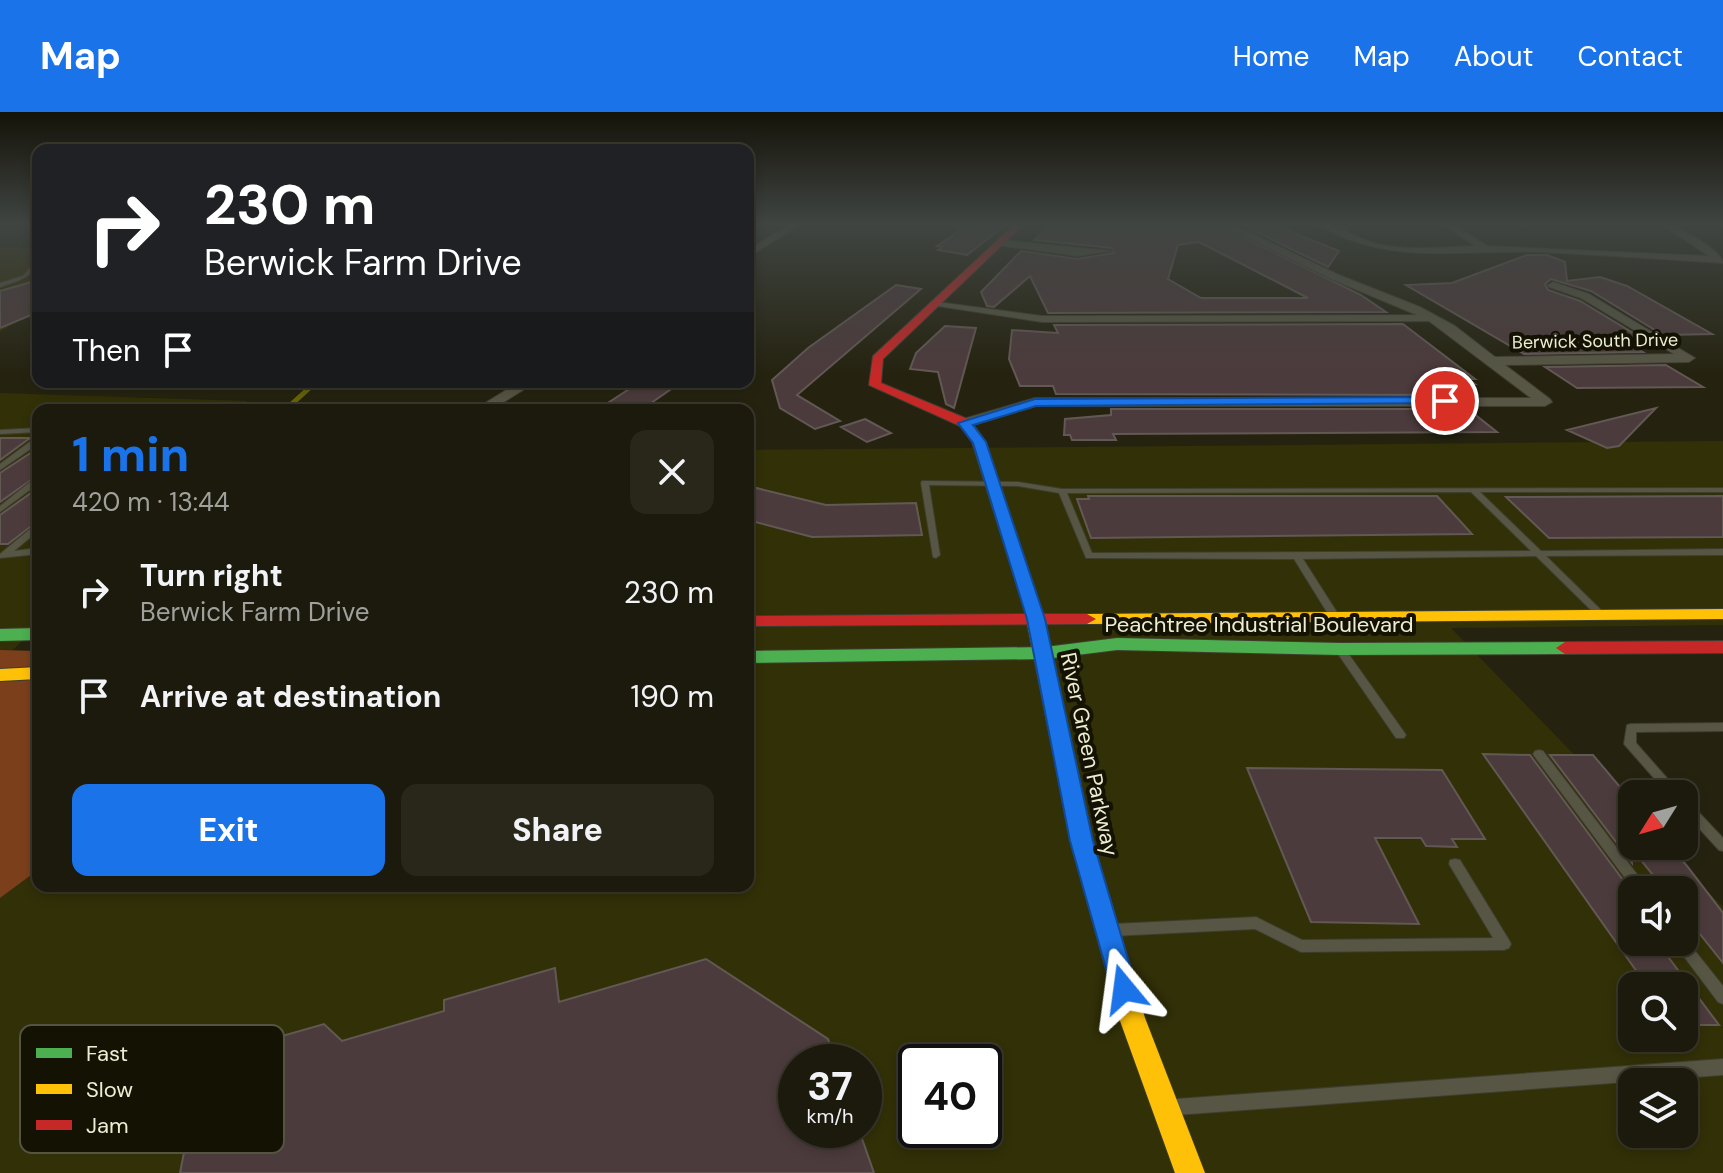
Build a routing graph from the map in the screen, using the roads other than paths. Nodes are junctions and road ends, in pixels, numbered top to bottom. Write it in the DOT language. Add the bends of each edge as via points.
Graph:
graph roads {
  1 [pos="28,274"];
  2 [pos="969,274"];
  3 [pos="1333,274"];
  4 [pos="0,285"];
  5 [pos="1553,285"];
  6 [pos="937,305"];
  7 [pos="1431,318"];
  8 [pos="1492,361"];
  9 [pos="519,388"];
  10 [pos="491,404"];
  11 [pos="965,423"];
  12 [pos="32,430"];
  13 [pos="0,432"];
  14 [pos="32,444"];
  15 [pos="0,468"];
  16 [pos="993,483"];
  17 [pos="32,485"];
  18 [pos="1473,490"];
  19 [pos="1723,490"];
  20 [pos="1062,491"];
  21 [pos="0,510"];
  22 [pos="32,532"];
  23 [pos="32,552"];
  24 [pos="1723,552"];
  25 [pos="1540,554"];
  26 [pos="936,555"];
  27 [pos="2,556"];
  28 [pos="1297,556"];
  29 [pos="1600,614"];
  30 [pos="1723,614"];
  31 [pos="1335,617"];
  32 [pos="1036,619"];
  33 [pos="754,621"];
  34 [pos="32,634"];
  35 [pos="0,635"];
  36 [pos="1723,647"];
  37 [pos="1340,649"];
  38 [pos="1045,653"];
  39 [pos="754,657"];
  40 [pos="32,673"];
  41 [pos="0,675"];
  42 [pos="1723,727"];
  43 [pos="1400,735"];
  44 [pos="1539,754"];
  45 [pos="1662,780"];
  46 [pos="1698,819"];
  47 [pos="1723,846"];
  48 [pos="1455,864"];
  49 [pos="1631,876"];
  50 [pos="1107,930"];
  51 [pos="1692,956"];
  52 [pos="1723,997"];
  53 [pos="1723,1067"];
  54 [pos="1166,1108"];
  55 [pos="1190,1173"];
  1 -- 4 [label="lane"];
  2 -- 6 [label="main road"];
  3 -- 7 [label="street"];
  5 -- 8 [label="street, Berwick South Drive" via="1585,296 1689,358"];
  6 -- 7 [label="street" via="1042,319"];
  6 -- 11 [label="main road" via="877,358 875,385"];
  7 -- 8 [label="street"];
  8 -- 11 [label="street" via="1545,402 1035,402"];
  9 -- 10 [label="street"];
  11 -- 16 [label="main road, River Green Parkway" via="979,442"];
  12 -- 13 [label="lane"];
  14 -- 15 [label="lane"];
  16 -- 20 [label="lane"];
  16 -- 26 [label="lane" via="925,483"];
  16 -- 32 [label="main road, River Green Parkway"];
  17 -- 21 [label="lane"];
  18 -- 19 [label="lane"];
  18 -- 20 [label="lane"];
  18 -- 25 [label="lane"];
  20 -- 28 [label="lane" via="1089,556"];
  22 -- 27 [label="lane"];
  23 -- 27 [label="lane"];
  24 -- 25 [label="lane"];
  25 -- 28 [label="lane"];
  25 -- 29 [label="lane"];
  28 -- 31 [label="lane"];
  29 -- 30 [label="main road, Peachtree Industrial Boulevard"];
  29 -- 31 [label="main road, Peachtree Industrial Boulevard"];
  31 -- 32 [label="main road, Peachtree Industrial Boulevard"];
  32 -- 33 [label="main road, Peachtree Industrial Boulevard"];
  32 -- 38 [label="main road, River Green Parkway"];
  34 -- 35 [label="main road"];
  36 -- 37 [label="main road, Peachtree Industrial Boulevard"];
  37 -- 38 [label="main road, Peachtree Industrial Boulevard" via="1117,644"];
  37 -- 43 [label="lane"];
  38 -- 39 [label="main road, Peachtree Industrial Boulevard"];
  38 -- 50 [label="main road, River Green Parkway" via="1082,841"];
  40 -- 41 [label="main road"];
  42 -- 45 [label="lane" via="1631,728 1630,744"];
  44 -- 49 [label="lane"];
  46 -- 47 [label="lane"];
  48 -- 50 [label="lane" via="1504,944 1301,946 1256,923"];
  50 -- 54 [label="main road, River Green Parkway"];
  51 -- 52 [label="lane"];
  53 -- 54 [label="lane"];
  54 -- 55 [label="main road, River Green Parkway"];
}
